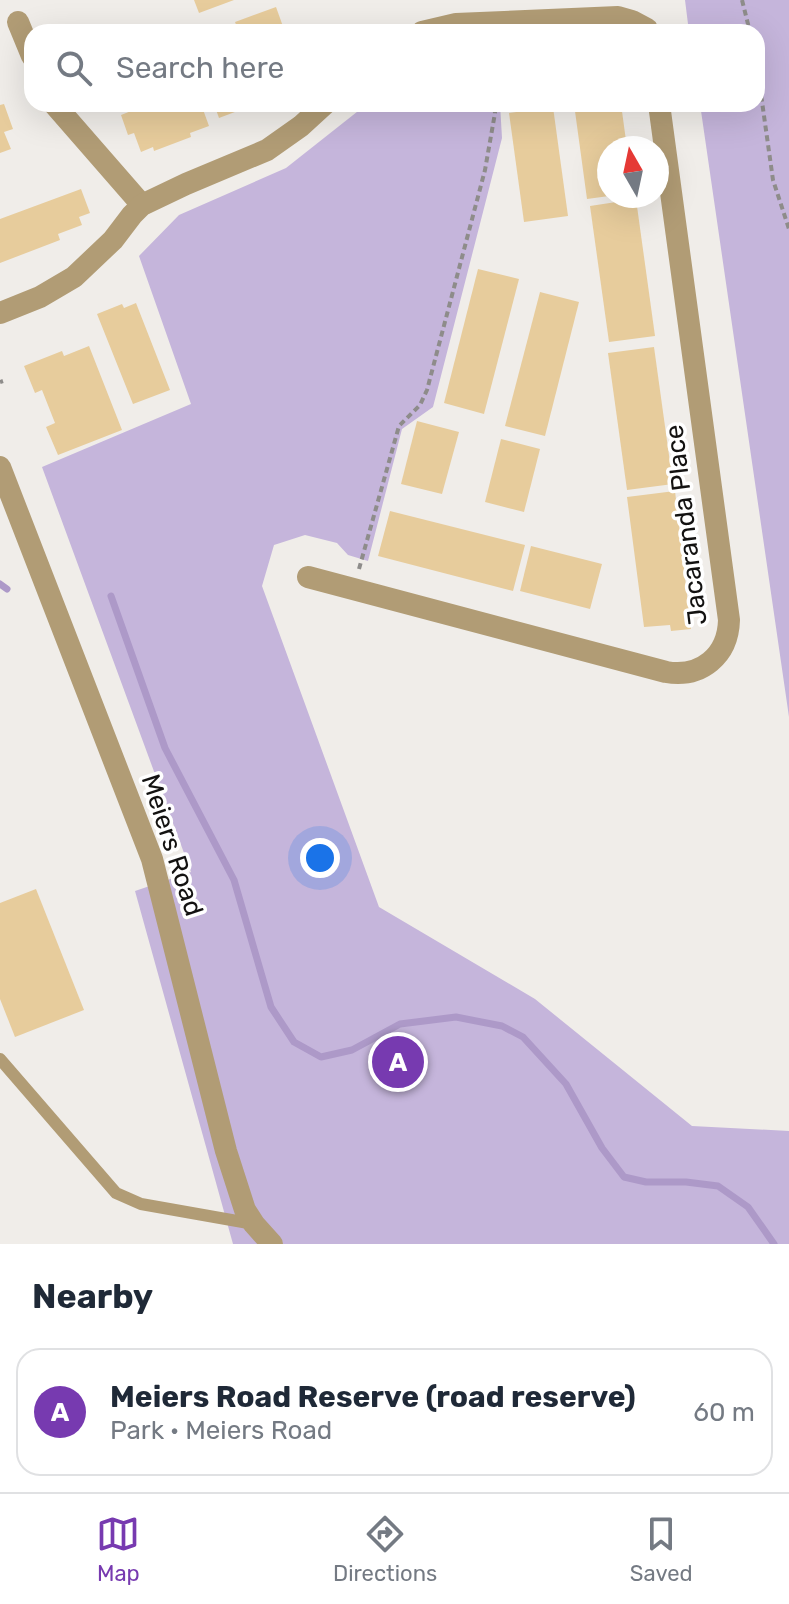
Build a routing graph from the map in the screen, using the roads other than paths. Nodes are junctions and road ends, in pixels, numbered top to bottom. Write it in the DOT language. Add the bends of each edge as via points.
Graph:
graph roads {
  1 [pos="18,22"];
  2 [pos="456,24"];
  3 [pos="638,24"];
  4 [pos="24,37"];
  5 [pos="61,112"];
  6 [pos="316,112"];
  7 [pos="660,112"];
  8 [pos="142,205"];
  9 [pos="0,313"];
  10 [pos="0,467"];
  11 [pos="308,577"];
  12 [pos="0,1059"];
  13 [pos="254,1224"];
  14 [pos="272,1244"];
  1 -- 4 [label="street"];
  2 -- 3 [label="street" via="618,17"];
  5 -- 8 [label="street"];
  6 -- 8 [label="street" via="267,150"];
  7 -- 11 [label="street, Jacaranda Place" via="729,620 718,654 696,671 666,672"];
  8 -- 9 [label="street" via="74,277"];
  10 -- 13 [label="street, Meiers Road" via="152,859 226,1151"];
  12 -- 13 [label="lane" via="116,1193 141,1204"];
  13 -- 14 [label="street, Meiers Road"];
}
